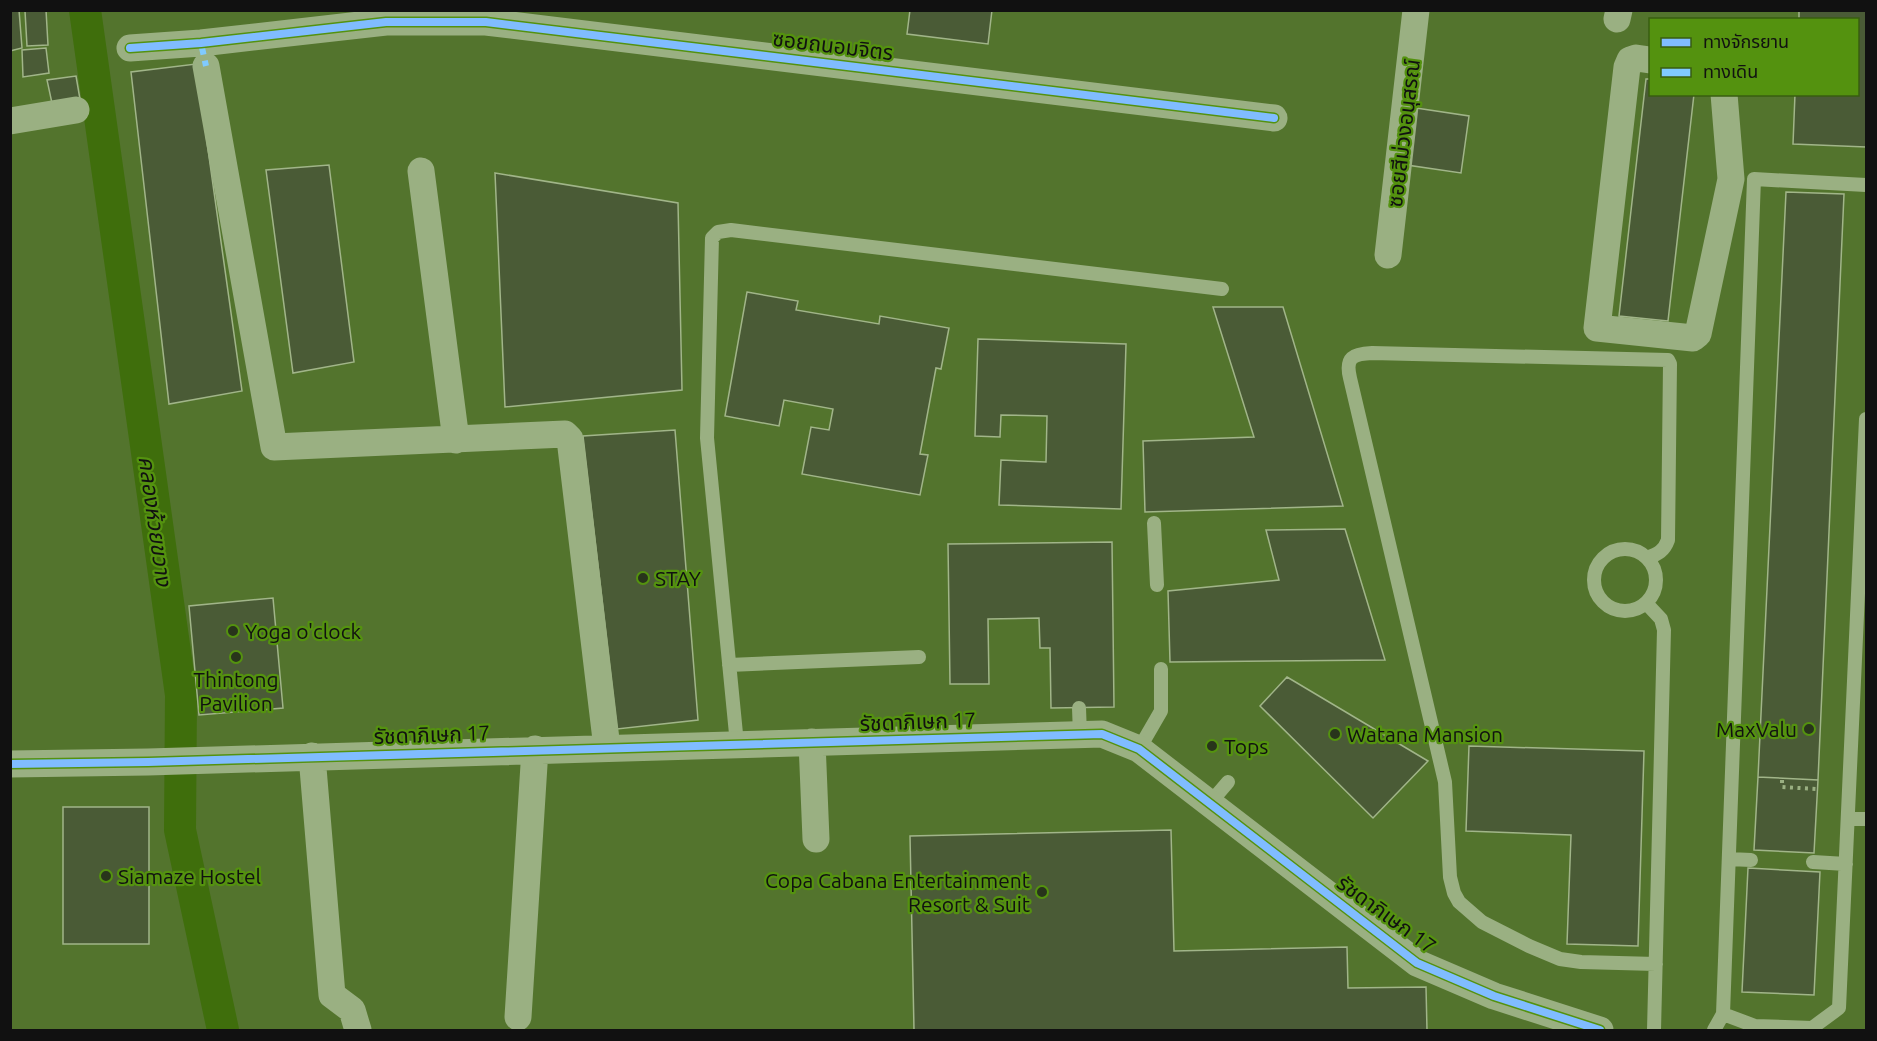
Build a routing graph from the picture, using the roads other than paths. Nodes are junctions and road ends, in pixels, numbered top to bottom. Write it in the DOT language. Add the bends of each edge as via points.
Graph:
graph roads {
  1 [pos="1416,10"];
  2 [pos="385,16"];
  3 [pos="130,48"];
  4 [pos="1649,60"];
  5 [pos="207,66"];
  6 [pos="1724,96"];
  7 [pos="76,110"];
  8 [pos="1274,118"];
  9 [pos="10,121"];
  10 [pos="422,171"];
  11 [pos="1742,179"];
  12 [pos="1866,185"];
  13 [pos="1388,255"];
  14 [pos="1222,289"];
  15 [pos="1866,419"];
  16 [pos="456,440"];
  17 [pos="1154,523"];
  18 [pos="1647,558"];
  19 [pos="1157,585"];
  20 [pos="1646,603"];
  21 [pos="919,657"];
  22 [pos="729,665"];
  23 [pos="1161,669"];
  24 [pos="812,742"];
  25 [pos="737,744"];
  26 [pos="607,748"];
  27 [pos="535,749"];
  28 [pos="1139,749"];
  29 [pos="312,756"];
  30 [pos="10,764"];
  31 [pos="1228,782"];
  32 [pos="1210,803"];
  33 [pos="1848,819"];
  34 [pos="1866,819"];
  35 [pos="816,839"];
  36 [pos="1729,859"];
  37 [pos="1751,860"];
  38 [pos="1813,862"];
  39 [pos="1846,864"];
  40 [pos="1656,964"];
  41 [pos="1723,1014"];
  42 [pos="518,1017"];
  43 [pos="358,1030"];
  44 [pos="1600,1030"];
  45 [pos="1654,1030"];
  46 [pos="1714,1030"];
  1 -- 13 [label="street, ซอยสีม่วงอนุสรณ์"];
  2 -- 3 [label="street, ซอยถนอมจิตร" via="201,43"];
  2 -- 8 [label="street, ซอยถนอมจิตร" via="486,22"];
  4 -- 11 [label="street" via="1636,58 1627,67 1597,328 1696,337"];
  5 -- 16 [label="street" via="274,447"];
  6 -- 11 [label="street"];
  7 -- 9 [label="street"];
  10 -- 16 [label="street"];
  11 -- 12 [label="lane"];
  11 -- 36 [label="lane"];
  14 -- 22 [label="lane" via="731,230 718,232 712,238 707,438"];
  15 -- 33 [label="lane"];
  16 -- 26 [label="street" via="559,433 570,439"];
  17 -- 19 [label="lane"];
  18 -- 20 [label="lane" via="1656,576"];
  18 -- 20 [label="lane" via="1630,549 1611,552 1602,558 1593,578 1594,588 1606,606 1627,611"];
  18 -- 40 [label="lane" via="1658,554 1668,540 1668,360 1372,353 1350,358 1350,378 1445,782 1454,893 1482,922 1560,959"];
  20 -- 40 [label="lane" via="1661,619 1664,630"];
  21 -- 22 [label="lane"];
  22 -- 25 [label="lane"];
  23 -- 28 [label="lane" via="1161,711"];
  24 -- 25 [label="street, รัชดาภิเษก 17"];
  24 -- 28 [label="street, รัชดาภิเษก 17" via="1079,721"];
  24 -- 35 [label="street"];
  25 -- 26 [label="street, รัชดาภิเษก 17"];
  26 -- 27 [label="street, รัชดาภิเษก 17"];
  27 -- 29 [label="street, รัชดาภิเษก 17"];
  27 -- 42 [label="street"];
  28 -- 32 [label="street, รัชดาภิเษก 17"];
  29 -- 30 [label="street, รัชดาภิเษก 17"];
  29 -- 43 [label="street" via="332,995 352,1010"];
  31 -- 32 [label="lane"];
  32 -- 44 [label="street, รัชดาภิเษก 17" via="1417,963 1494,996"];
  33 -- 34 [label="lane"];
  33 -- 39 [label="lane"];
  36 -- 37 [label="lane"];
  36 -- 41 [label="lane"];
  38 -- 39 [label="lane"];
  39 -- 41 [label="lane" via="1839,1008 1812,1028 1755,1026"];
  40 -- 45 [label="lane"];
  41 -- 46 [label="lane"];
}
